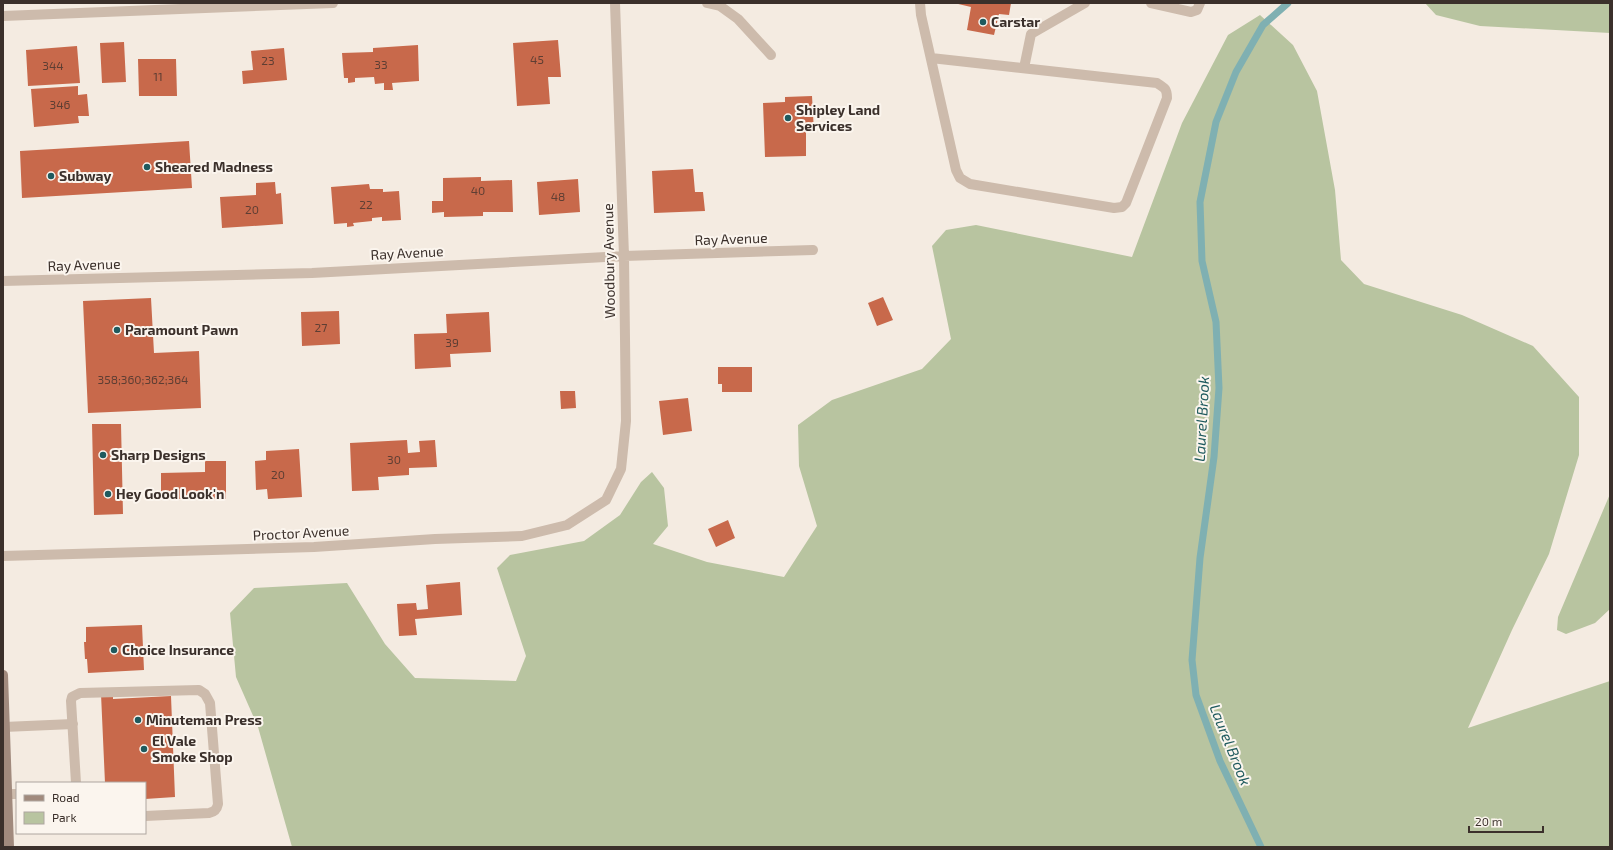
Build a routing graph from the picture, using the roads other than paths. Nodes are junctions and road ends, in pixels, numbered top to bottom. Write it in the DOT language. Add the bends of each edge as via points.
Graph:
graph roads {
  1 [pos="333,3"];
  2 [pos="615,3"];
  3 [pos="707,3"];
  4 [pos="920,3"];
  5 [pos="1085,3"];
  6 [pos="1151,3"];
  7 [pos="1200,3"];
  8 [pos="3,16"];
  9 [pos="771,54"];
  10 [pos="931,58"];
  11 [pos="1024,68"];
  12 [pos="813,250"];
  13 [pos="624,256"];
  14 [pos="3,281"];
  15 [pos="594,508"];
  16 [pos="3,556"];
  17 [pos="3,676"];
  18 [pos="3,682"];
  19 [pos="73,724"];
  20 [pos="4,727"];
  21 [pos="4,748"];
  22 [pos="76,782"];
  23 [pos="12,794"];
  24 [pos="146,816"];
  25 [pos="9,847"];
  1 -- 8 [label="street"];
  2 -- 13 [label="street, Woodbury Avenue"];
  3 -- 9 [label="street" via="720,6 738,19"];
  4 -- 10 [label="street"];
  5 -- 11 [label="street" via="1031,34"];
  6 -- 7 [label="street" via="1191,12 1197,10"];
  10 -- 11 [label="street"];
  10 -- 11 [label="street" via="956,170 960,178 970,184 1114,208 1122,207 1129,197 1167,98 1165,88 1157,84"];
  12 -- 13 [label="street, Ray Avenue"];
  13 -- 14 [label="street, Ray Avenue" via="312,273"];
  13 -- 15 [label="street, Woodbury Avenue" via="626,421 621,470 606,500"];
  15 -- 16 [label="street, Proctor Avenue" via="567,525 522,536 276,548"];
  17 -- 18 [label="main road"];
  18 -- 20 [label="main road"];
  19 -- 20 [label="street"];
  19 -- 22 [label="street"];
  19 -- 24 [label="street" via="71,701 72,697 80,693 193,689 206,694 210,704 217,808 209,813"];
  20 -- 21 [label="main road"];
  21 -- 23 [label="main road"];
  23 -- 25 [label="main road"];
}
